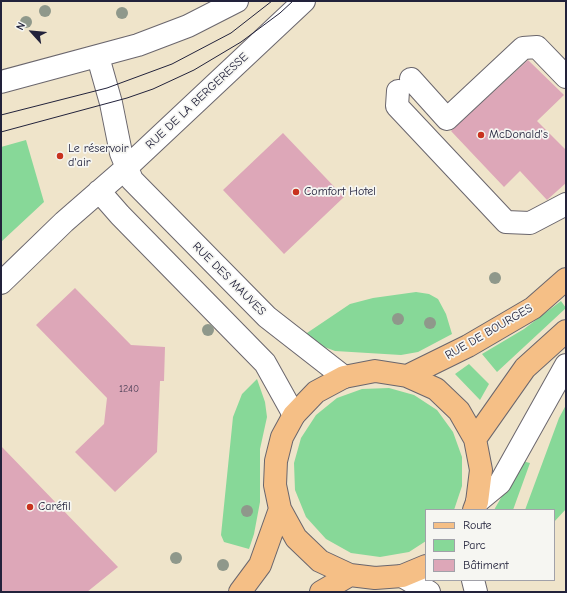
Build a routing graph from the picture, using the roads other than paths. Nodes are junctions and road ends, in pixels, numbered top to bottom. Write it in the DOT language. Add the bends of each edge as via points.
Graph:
graph roads {
  1 [pos="236,1"];
  2 [pos="304,1"];
  3 [pos="98,57"];
  4 [pos="566,77"];
  5 [pos="1,82"];
  6 [pos="126,168"];
  7 [pos="99,191"];
  8 [pos="566,204"];
  9 [pos="566,279"];
  10 [pos="1,283"];
  11 [pos="566,331"];
  12 [pos="566,365"];
  13 [pos="407,376"];
  14 [pos="344,377"];
  15 [pos="294,415"];
  16 [pos="475,439"];
  17 [pos="476,506"];
  18 [pos="280,509"];
  19 [pos="425,566"];
  20 [pos="350,575"];
  21 [pos="402,576"];
  22 [pos="473,581"];
  23 [pos="240,592"];
  24 [pos="321,592"];
  25 [pos="428,592"];
  26 [pos="476,592"];
  1 -- 3 [label="street" via="188,26"];
  2 -- 6 [label="street, RUE DE LA BERGERESSE"];
  3 -- 5 [label="street"];
  3 -- 6 [label="street, RUE DES MAUVES"];
  4 -- 8 [label="street" via="537,47 523,48 447,119 404,85 397,106 506,222 530,223"];
  6 -- 7 [label="street, RUE DE LA BERGERESSE"];
  6 -- 14 [label="street, RUE DES MAUVES" via="132,180 268,318"];
  7 -- 10 [label="street, RUE DE LA BERGERESSE"];
  7 -- 15 [label="street" via="265,363"];
  9 -- 13 [label="main road, RUE DE BOURGES" via="533,308 468,346"];
  11 -- 16 [label="main road" via="525,368"];
  12 -- 17 [label="street" via="500,483"];
  13 -- 14 [label="main road" via="376,371"];
  13 -- 16 [label="main road" via="436,389 459,411"];
  14 -- 15 [label="main road" via="316,392"];
  15 -- 18 [label="main road" via="282,437 276,460 275,485"];
  16 -- 17 [label="main road" via="481,470"];
  18 -- 20 [label="main road" via="296,538 320,561"];
  18 -- 23 [label="main road" via="260,565"];
  19 -- 21 [label="main road"];
  20 -- 21 [label="main road" via="375,578"];
  20 -- 24 [label="main road"];
  21 -- 25 [label="street"];
  22 -- 26 [label="street"];
}
